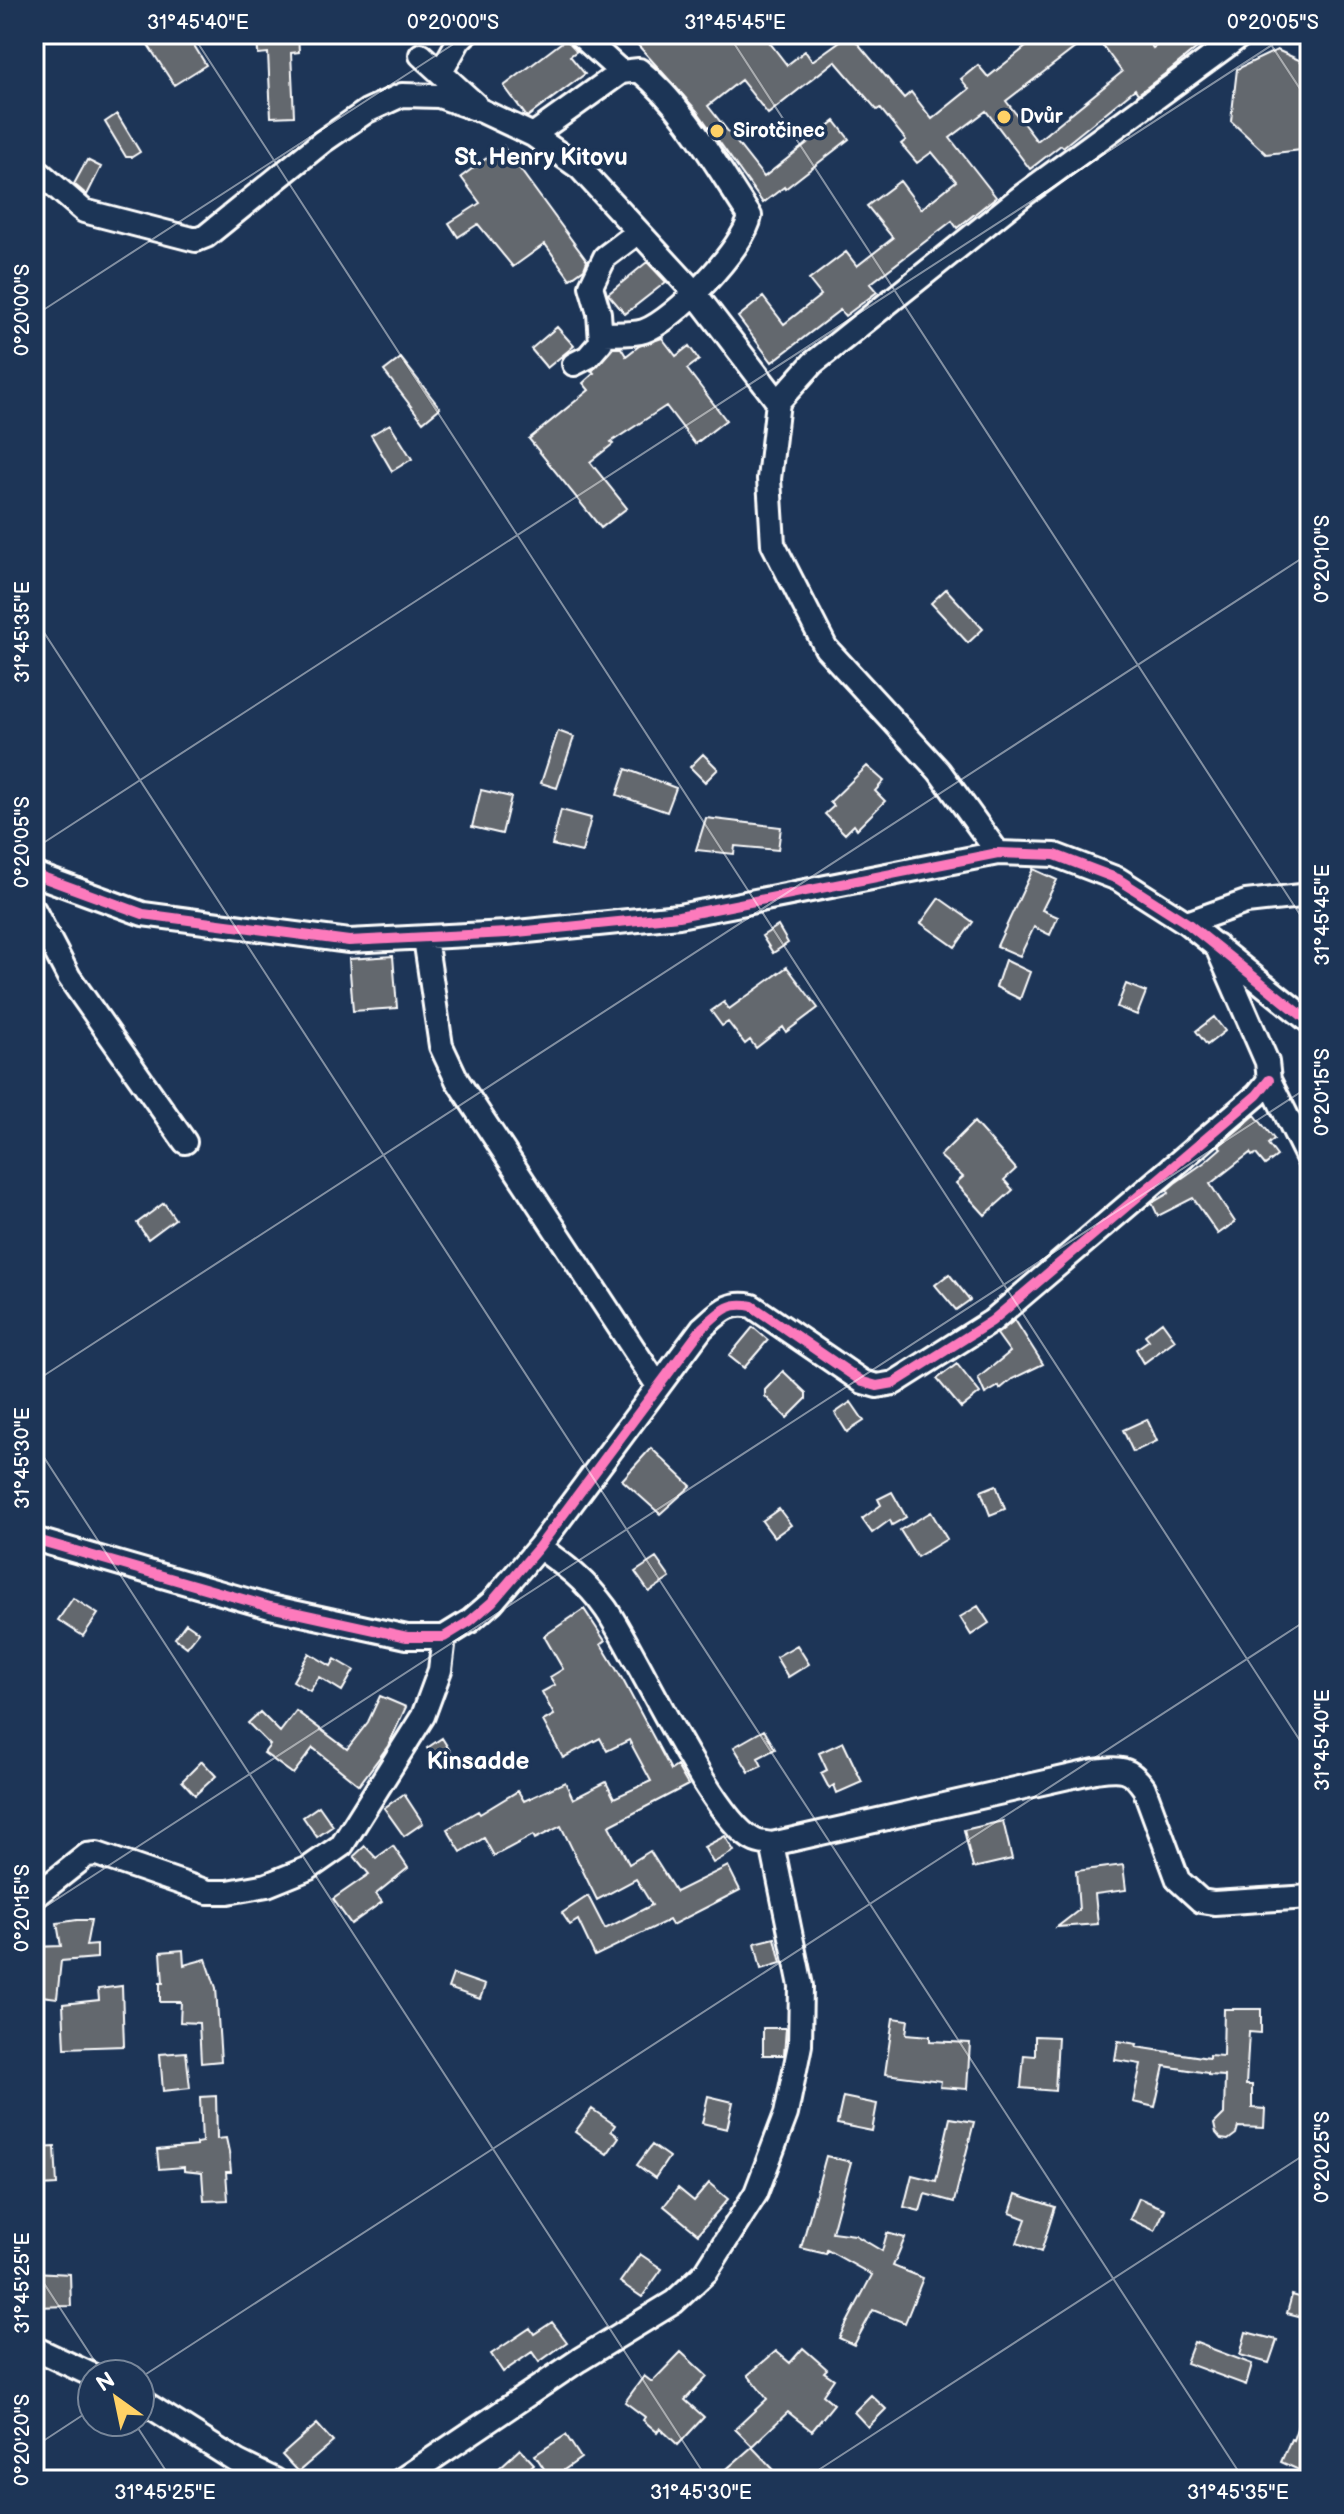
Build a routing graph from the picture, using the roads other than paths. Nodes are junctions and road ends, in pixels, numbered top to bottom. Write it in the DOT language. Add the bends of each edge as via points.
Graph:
graph roads {
  1 [pos="465,34"];
  2 [pos="579,34"];
  3 [pos="1243,34"];
  4 [pos="421,55"];
  5 [pos="441,72"];
  6 [pos="621,72"];
  7 [pos="482,111"];
  8 [pos="533,135"];
  9 [pos="34,168"];
  10 [pos="637,233"];
  11 [pos="694,292"];
  12 [pos="601,334"];
  13 [pos="574,364"];
  14 [pos="778,402"];
  15 [pos="998,853"];
  16 [pos="34,874"];
  17 [pos="1310,895"];
  18 [pos="34,910"];
  19 [pos="1187,923"];
  20 [pos="425,938"];
  21 [pos="1212,941"];
  22 [pos="1310,1022"];
  23 [pos="1269,1080"];
  24 [pos="185,1142"];
  25 [pos="1310,1163"];
  26 [pos="658,1386"];
  27 [pos="34,1539"];
  28 [pos="539,1547"];
  29 [pos="444,1637"];
  30 [pos="772,1844"];
  31 [pos="34,1897"];
  32 [pos="1310,1897"];
  33 [pos="34,2348"];
  34 [pos="76,2368"];
  35 [pos="156,2410"];
  36 [pos="275,2480"];
  37 [pos="401,2480"];
  1 -- 5 [label="street"];
  2 -- 6 [label="street"];
  3 -- 14 [label="street" via="1022,196 813,363"];
  4 -- 5 [label="street"];
  5 -- 7 [label="street"];
  6 -- 8 [label="street"];
  6 -- 11 [label="street" via="639,70 655,83 750,216 732,252"];
  7 -- 8 [label="street"];
  7 -- 9 [label="street" via="439,96 402,95 322,142 196,240 84,211"];
  8 -- 10 [label="street" via="580,168"];
  10 -- 11 [label="street"];
  10 -- 12 [label="street" via="605,257 591,286"];
  11 -- 12 [label="street" via="671,316 643,332"];
  11 -- 14 [label="street"];
  12 -- 13 [label="street" via="588,357"];
  14 -- 15 [label="street" via="769,479 773,544 826,648 939,771"];
  15 -- 19 [label="street" via="1055,855 1118,879"];
  15 -- 20 [label="street" via="679,916"];
  16 -- 20 [label="street" via="143,914 349,941"];
  17 -- 19 [label="street" via="1246,902"];
  18 -- 24 [label="street" via="69,977"];
  19 -- 21 [label="street"];
  20 -- 26 [label="street" via="441,1046 457,1080"];
  21 -- 22 [label="street"];
  21 -- 23 [label="street" via="1267,1062"];
  23 -- 25 [label="street"];
  23 -- 26 [label="street" via="992,1321 894,1383 863,1382 752,1306 737,1303 702,1328"];
  26 -- 28 [label="street"];
  27 -- 29 [label="street" via="270,1607 407,1637"];
  28 -- 29 [label="street" via="492,1602"];
  28 -- 30 [label="street" via="578,1574 606,1609 711,1792 735,1823 753,1840"];
  29 -- 31 [label="street" via="440,1670 423,1716 342,1845 309,1868 267,1885 208,1892 87,1855"];
  30 -- 32 [label="street" via="1120,1768 1136,1776 1144,1788 1178,1880 1201,1901"];
  30 -- 37 [label="street" via="801,1986 800,2045 786,2114 756,2193 706,2272 674,2302"];
  33 -- 34 [label="street"];
  35 -- 36 [label="street"];
}
